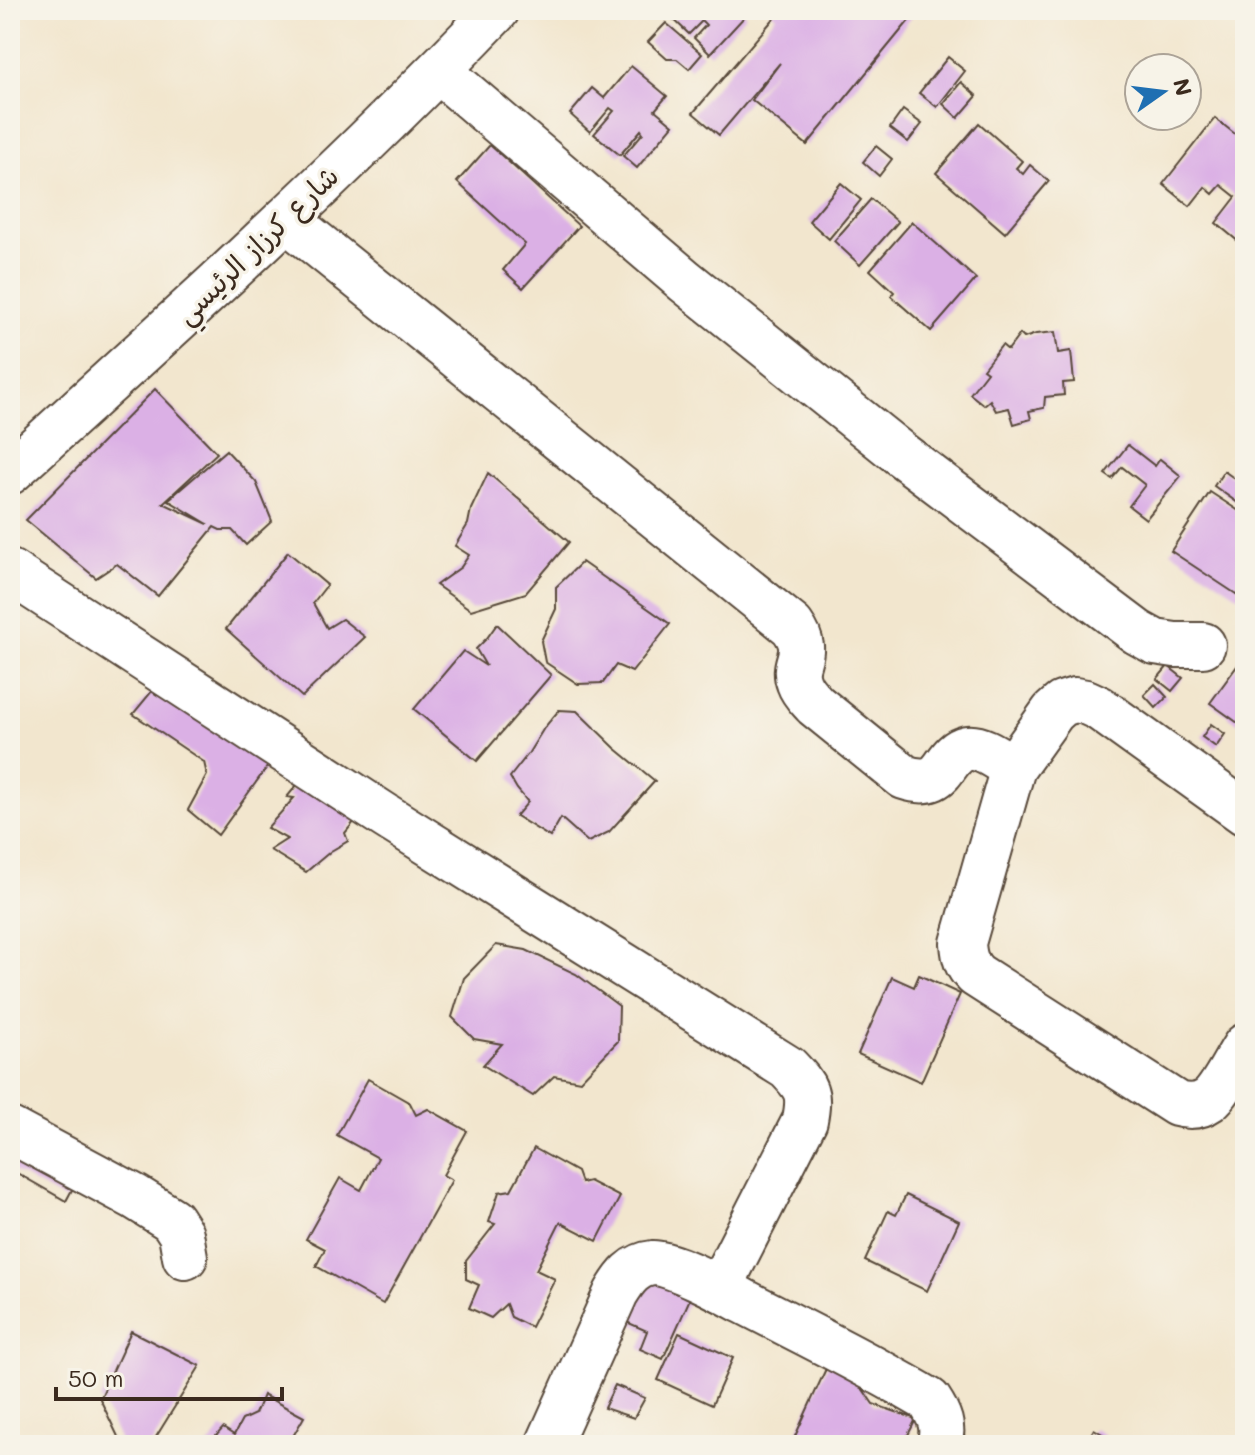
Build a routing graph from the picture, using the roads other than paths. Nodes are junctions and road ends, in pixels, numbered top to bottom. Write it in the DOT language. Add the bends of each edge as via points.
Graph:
graph roads {
  1 [pos="497,10"];
  2 [pos="439,71"];
  3 [pos="286,219"];
  4 [pos="10,472"];
  5 [pos="10,572"];
  6 [pos="1203,645"];
  7 [pos="1013,768"];
  8 [pos="1245,813"];
  9 [pos="1245,1046"];
  10 [pos="10,1130"];
  11 [pos="185,1257"];
  12 [pos="721,1289"];
  13 [pos="548,1445"];
  14 [pos="939,1445"];
  1 -- 2 [label="street, شارع كرزاز الرئيسي"];
  2 -- 3 [label="street, شارع كرزاز الرئيسي"];
  2 -- 6 [label="street" via="902,455 1137,632 1155,642"];
  3 -- 4 [label="street, شارع كرزاز الرئيسي"];
  3 -- 7 [label="street" via="792,626 802,648 799,686 904,777 926,781 967,748"];
  5 -- 12 [label="street" via="788,1068 809,1100 805,1120"];
  7 -- 8 [label="street" via="1053,712 1075,700 1086,702"];
  7 -- 9 [label="street" via="963,943 968,967 1187,1107 1209,1100"];
  10 -- 11 [label="street" via="172,1220"];
  12 -- 13 [label="street" via="655,1263 626,1277"];
  12 -- 14 [label="street" via="929,1400 940,1417"];
}
